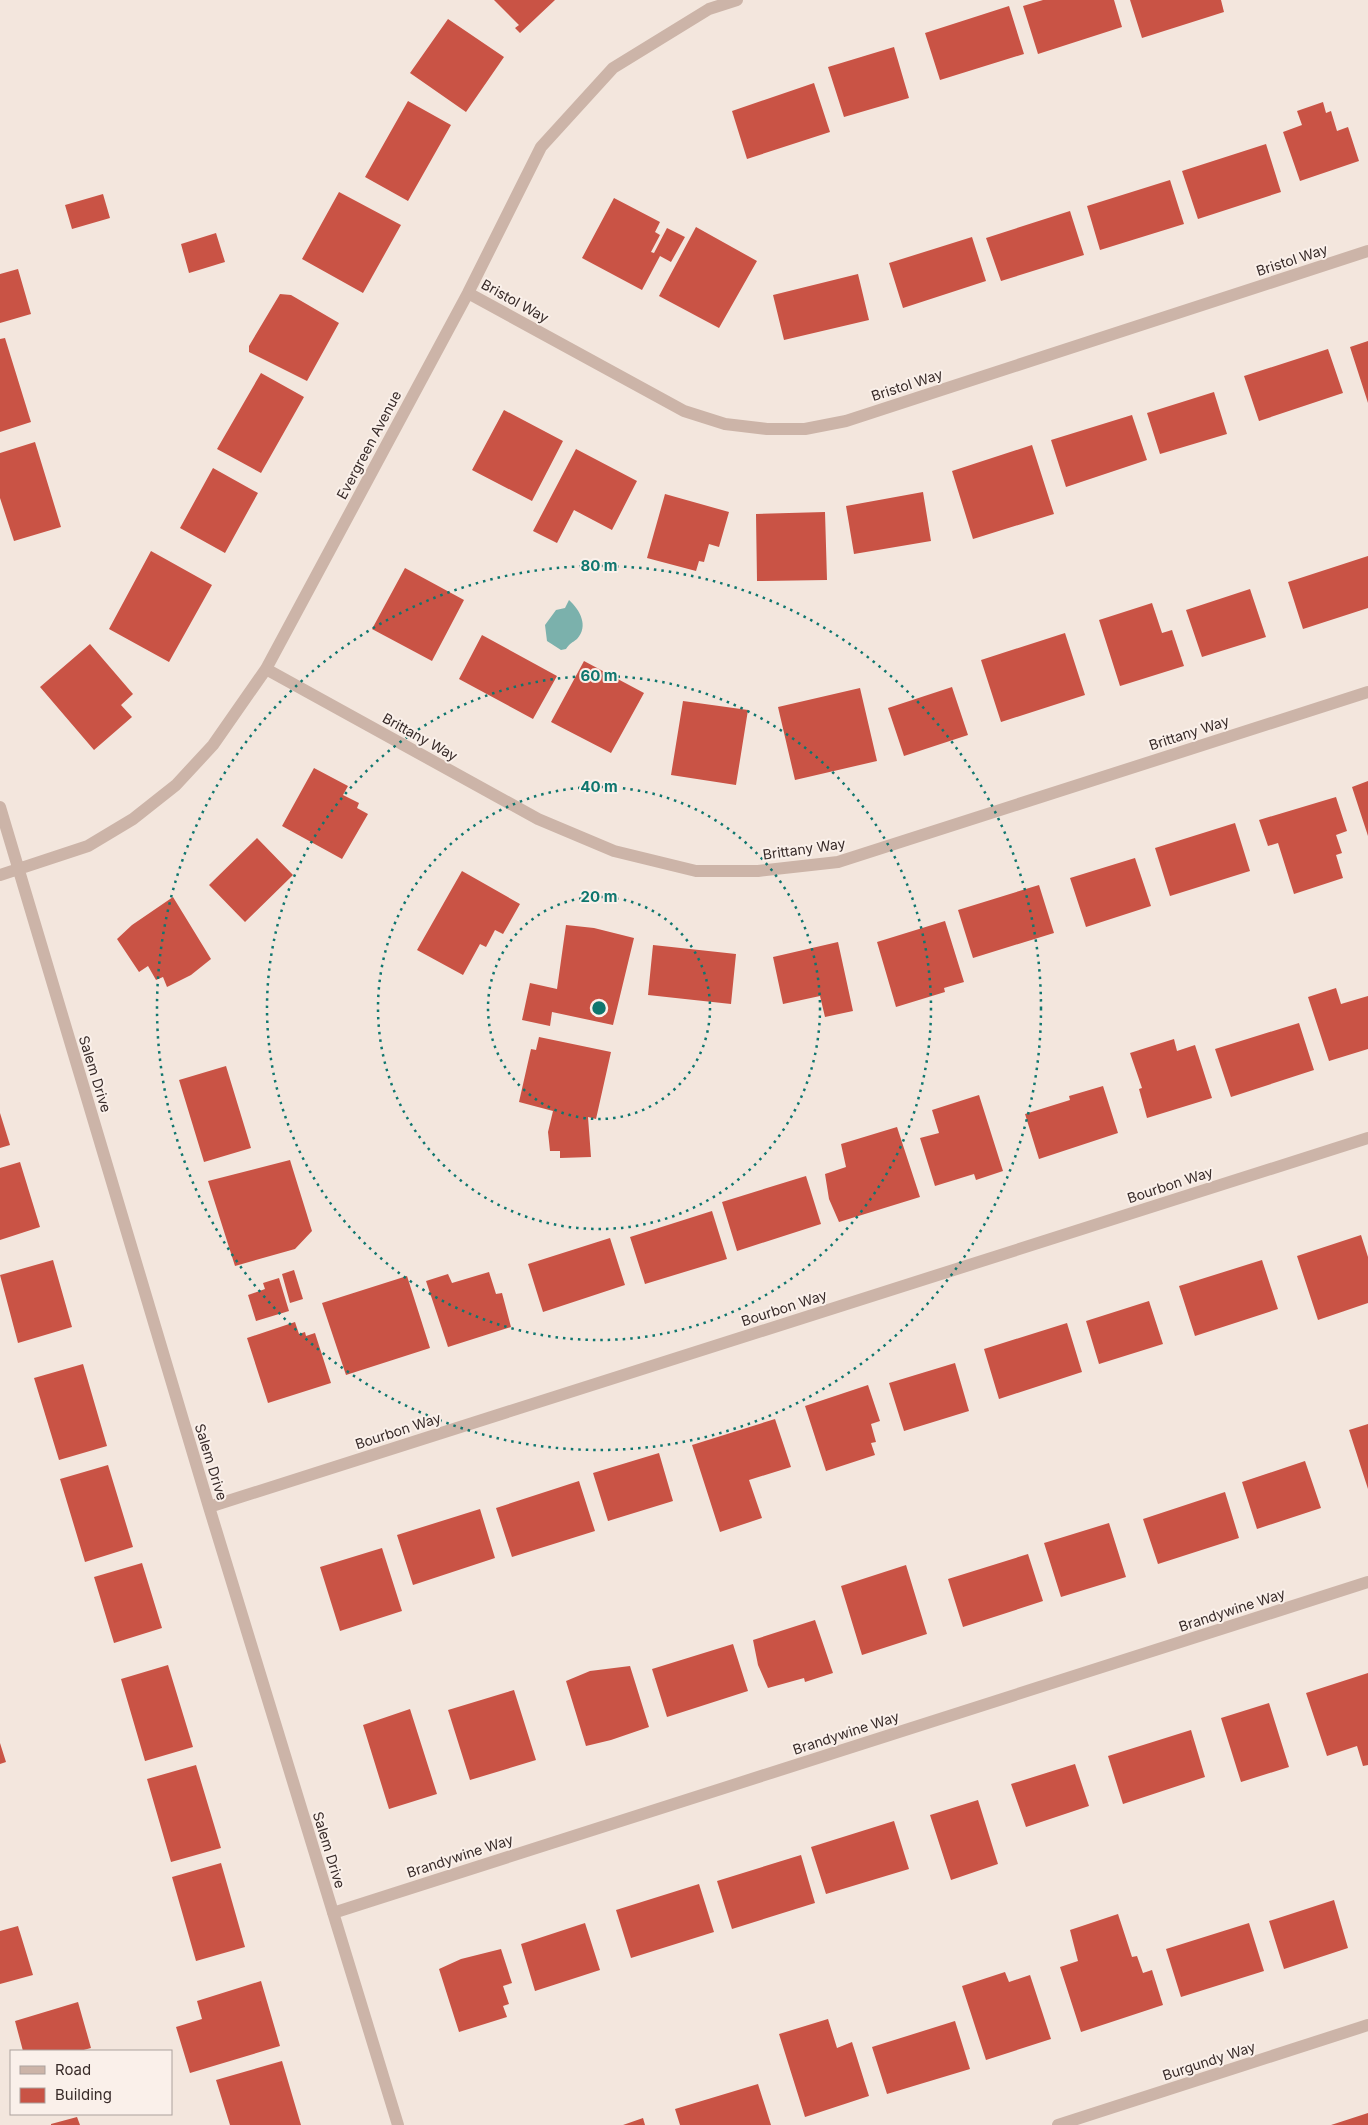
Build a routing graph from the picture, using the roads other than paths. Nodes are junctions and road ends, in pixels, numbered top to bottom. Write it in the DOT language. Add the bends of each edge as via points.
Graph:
graph roads {
  1 [pos="737,0"];
  2 [pos="1368,251"];
  3 [pos="468,293"];
  4 [pos="266,669"];
  5 [pos="1368,692"];
  6 [pos="0,807"];
  7 [pos="18,869"];
  8 [pos="0,875"];
  9 [pos="1368,1138"];
  10 [pos="209,1507"];
  11 [pos="1368,1582"];
  12 [pos="333,1913"];
  13 [pos="1368,2025"];
  14 [pos="398,2125"];
  15 [pos="1058,2125"];
  1 -- 3 [label="street, Evergreen Avenue" via="709,9 613,68 541,147"];
  2 -- 3 [label="street, Bristol Way" via="855,418 805,429 725,424 684,411"];
  3 -- 4 [label="street, Evergreen Avenue"];
  4 -- 5 [label="street, Brittany Way" via="538,819 614,851 696,871 758,871 838,862"];
  4 -- 7 [label="street, Evergreen Avenue" via="213,745 176,785 133,820 88,846"];
  6 -- 7 [label="street, Salem Drive"];
  7 -- 8 [label="street, Evergreen Avenue"];
  7 -- 10 [label="street, Salem Drive"];
  9 -- 10 [label="street, Bourbon Way"];
  10 -- 12 [label="street, Salem Drive"];
  11 -- 12 [label="street, Brandywine Way"];
  12 -- 14 [label="street, Salem Drive"];
  13 -- 15 [label="street, Burgundy Way"];
}
